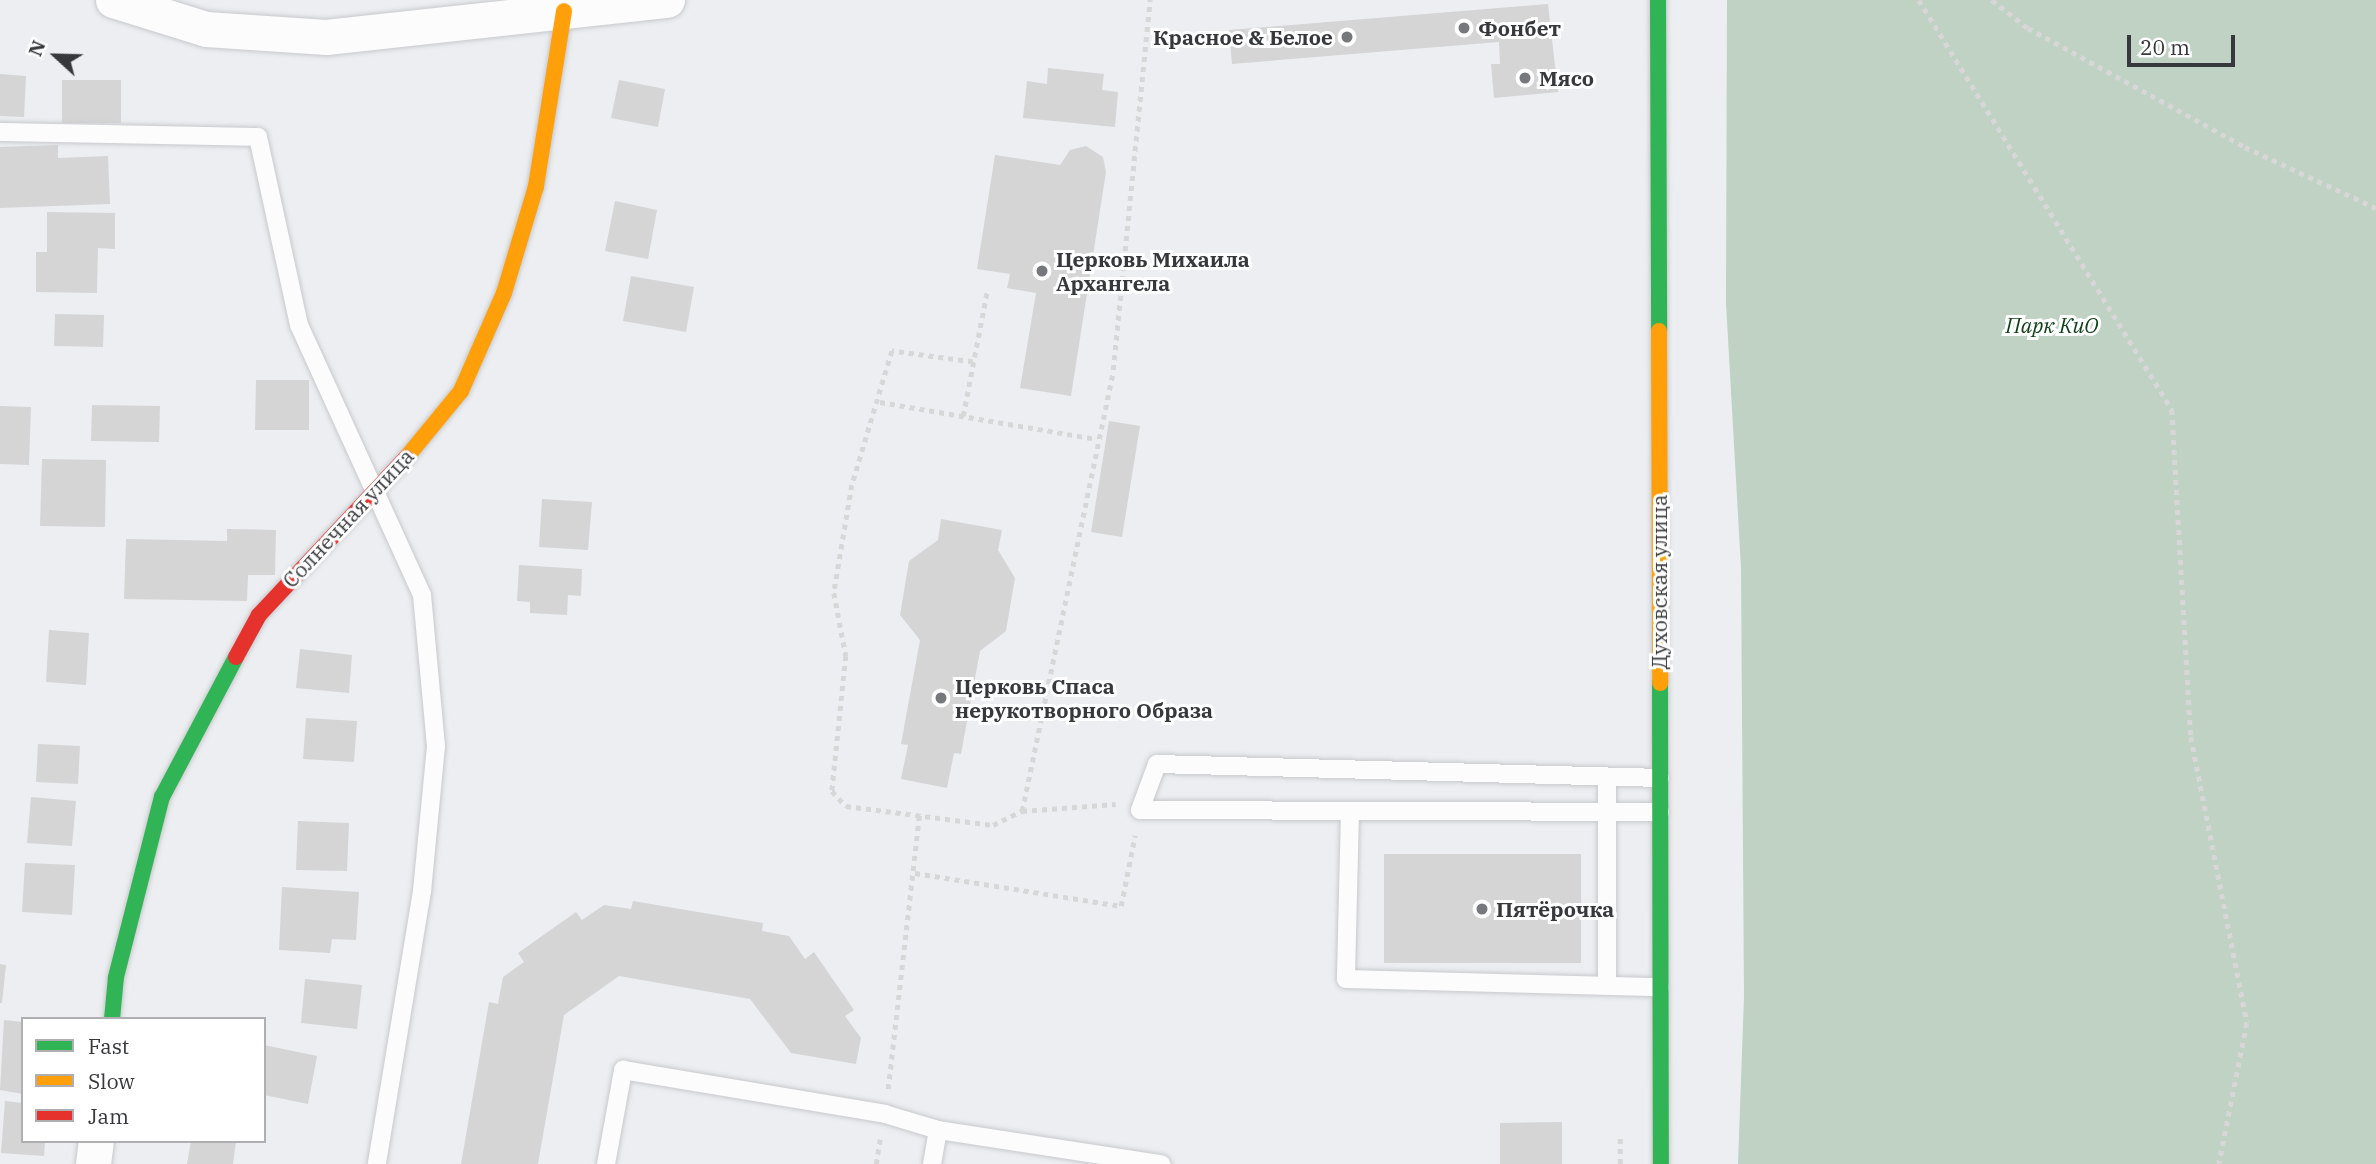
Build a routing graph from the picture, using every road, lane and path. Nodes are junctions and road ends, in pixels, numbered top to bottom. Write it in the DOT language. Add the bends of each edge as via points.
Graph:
graph roads {
  1 [pos="113,0"];
  2 [pos="667,0"];
  3 [pos="1150,0"];
  4 [pos="1658,0"];
  5 [pos="1920,0"];
  6 [pos="1992,0"];
  7 [pos="507,8"];
  8 [pos="565,11"];
  9 [pos="0,132"];
  10 [pos="2376,208"];
  11 [pos="987,291"];
  12 [pos="973,362"];
  13 [pos="880,402"];
  14 [pos="962,416"];
  15 [pos="1096,439"];
  16 [pos="375,495"];
  17 [pos="1607,777"];
  18 [pos="1660,778"];
  19 [pos="1140,810"];
  20 [pos="1022,811"];
  21 [pos="1350,811"];
  22 [pos="1607,812"];
  23 [pos="1660,813"];
  24 [pos="919,815"];
  25 [pos="915,873"];
  26 [pos="1606,985"];
  27 [pos="1660,987"];
  28 [pos="111,1017"];
  29 [pos="885,1114"];
  30 [pos="938,1129"];
  31 [pos="96,1143"];
  32 [pos="93,1164"];
  33 [pos="377,1164"];
  34 [pos="606,1164"];
  35 [pos="932,1164"];
  36 [pos="1161,1164"];
  37 [pos="1661,1164"];
  38 [pos="2219,1164"];
  1 -- 7 [label="street" via="206,29 326,37"];
  2 -- 8 [label="street"];
  3 -- 15 [label="path" via="1113,370"];
  4 -- 18 [label="street, Духовская улица"];
  5 -- 38 [label="path" via="2172,410 2191,737 2247,1023"];
  6 -- 10 [label="path" via="2028,28 2233,140"];
  7 -- 8 [label="street"];
  8 -- 16 [label="street, Солнечная улица" via="536,186 504,293 461,391"];
  9 -- 16 [label="lane" via="258,137 299,325"];
  11 -- 12 [label="path"];
  12 -- 13 [label="path" via="892,351"];
  12 -- 14 [label="path"];
  13 -- 14 [label="path"];
  13 -- 24 [label="path" via="852,485 834,593 846,656 832,791 846,806"];
  14 -- 15 [label="path"];
  15 -- 20 [label="path"];
  16 -- 28 [label="street, Солнечная улица" via="259,615 162,797 116,977"];
  16 -- 33 [label="lane" via="422,595 436,746 422,891"];
  17 -- 18 [label="lane"];
  17 -- 19 [label="lane" via="1157,764"];
  17 -- 22 [label="lane"];
  18 -- 23 [label="street, Духовская улица"];
  19 -- 20 [label="path" via="1122,803"];
  19 -- 21 [label="lane"];
  19 -- 25 [label="path" via="1121,905"];
  20 -- 24 [label="path" via="993,825"];
  21 -- 22 [label="lane"];
  21 -- 26 [label="lane" via="1346,979"];
  22 -- 23 [label="lane"];
  22 -- 26 [label="lane"];
  23 -- 27 [label="street, Духовская улица"];
  24 -- 25 [label="path"];
  25 -- 29 [label="path"];
  26 -- 27 [label="lane"];
  27 -- 37 [label="street, Духовская улица"];
  29 -- 30 [label="lane"];
  29 -- 34 [label="lane" via="623,1070"];
  30 -- 35 [label="lane"];
  30 -- 36 [label="lane"];
  31 -- 32 [label="street"];
}
